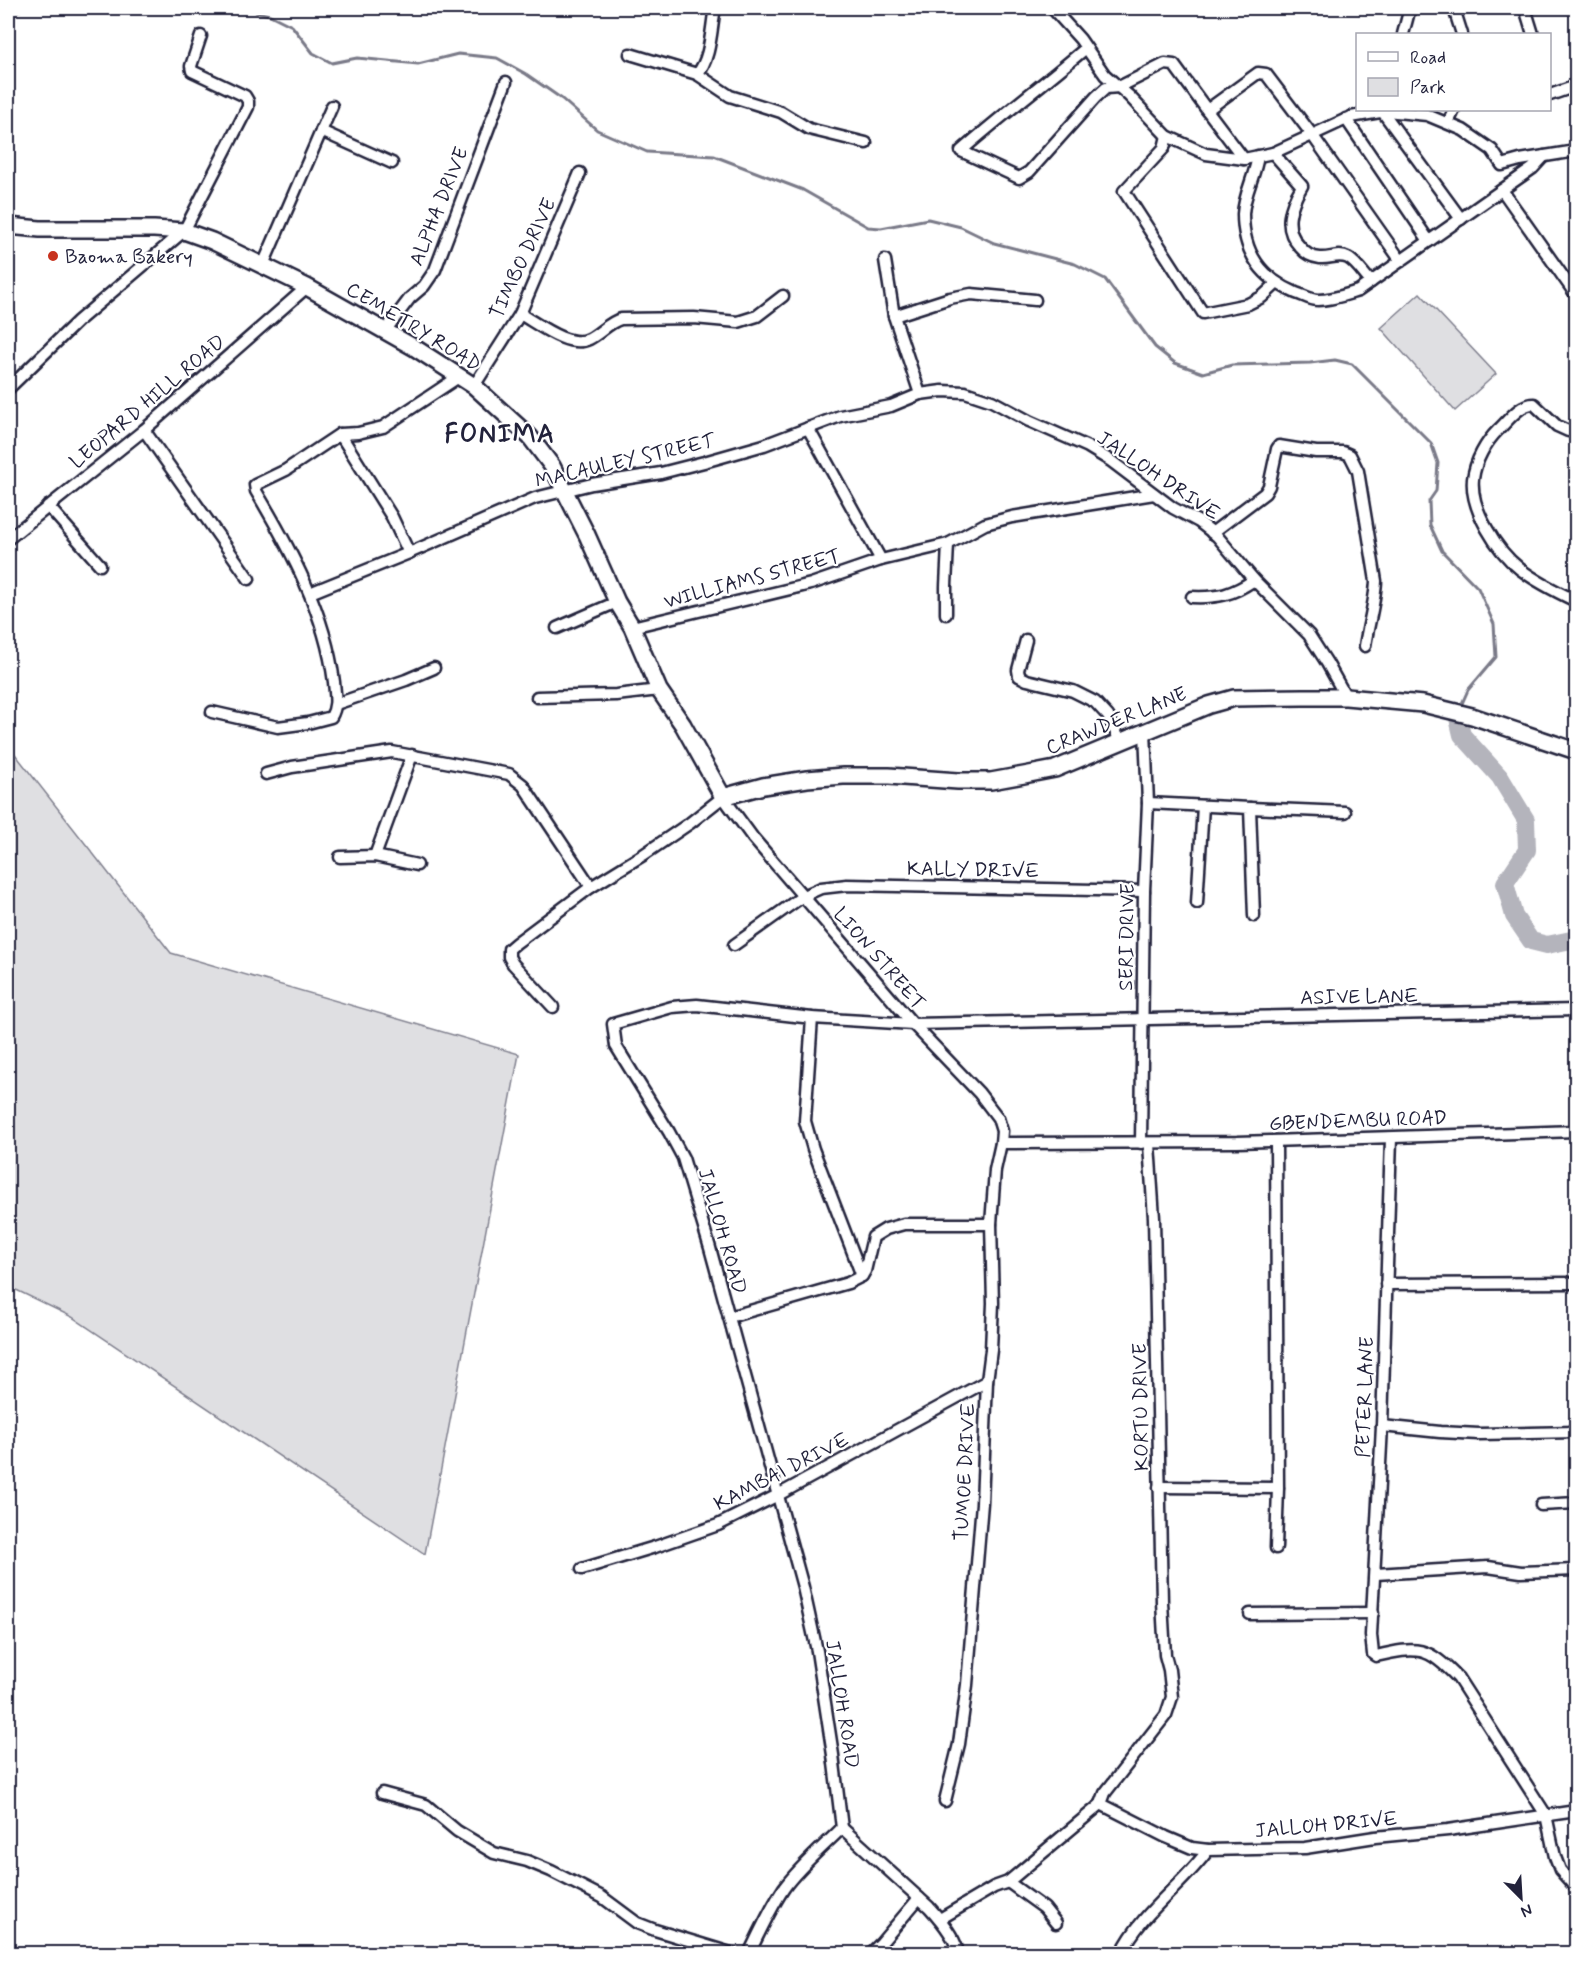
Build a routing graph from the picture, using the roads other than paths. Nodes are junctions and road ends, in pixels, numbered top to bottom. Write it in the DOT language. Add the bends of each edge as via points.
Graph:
graph roads {
  1 [pos="715,8"];
  2 [pos="1052,8"];
  3 [pos="1410,8"];
  4 [pos="1455,8"];
  5 [pos="1525,8"];
  6 [pos="1403,33"];
  7 [pos="1462,33"];
  8 [pos="1533,33"];
  9 [pos="201,36"];
  10 [pos="1086,48"];
  11 [pos="630,54"];
  12 [pos="697,74"];
  13 [pos="506,82"];
  14 [pos="1576,86"];
  15 [pos="1119,87"];
  16 [pos="1551,94"];
  17 [pos="332,106"];
  18 [pos="1207,110"];
  19 [pos="1382,111"];
  20 [pos="1454,111"];
  21 [pos="1417,112"];
  22 [pos="1346,119"];
  23 [pos="1448,123"];
  24 [pos="321,131"];
  25 [pos="1167,136"];
  26 [pos="1313,136"];
  27 [pos="866,142"];
  28 [pos="1576,151"];
  29 [pos="1273,153"];
  30 [pos="1258,156"];
  31 [pos="1544,156"];
  32 [pos="1244,159"];
  33 [pos="392,164"];
  34 [pos="580,173"];
  35 [pos="1502,190"];
  36 [pos="1461,219"];
  37 [pos="8,226"];
  38 [pos="184,231"];
  39 [pos="1429,241"];
  40 [pos="885,260"];
  41 [pos="1401,261"];
  42 [pos="263,265"];
  43 [pos="1371,282"];
  44 [pos="1277,283"];
  45 [pos="307,288"];
  46 [pos="1576,295"];
  47 [pos="783,296"];
  48 [pos="1035,300"];
  49 [pos="520,314"];
  50 [pos="894,316"];
  51 [pos="385,331"];
  52 [pos="460,376"];
  53 [pos="474,386"];
  54 [pos="8,389"];
  55 [pos="920,394"];
  56 [pos="1576,427"];
  57 [pos="808,428"];
  58 [pos="144,430"];
  59 [pos="340,434"];
  60 [pos="565,490"];
  61 [pos="1154,494"];
  62 [pos="48,506"];
  63 [pos="1212,533"];
  64 [pos="8,538"];
  65 [pos="948,544"];
  66 [pos="409,553"];
  67 [pos="881,560"];
  68 [pos="100,565"];
  69 [pos="249,579"];
  70 [pos="1254,580"];
  71 [pos="310,593"];
  72 [pos="1192,597"];
  73 [pos="1576,601"];
  74 [pos="617,602"];
  75 [pos="946,614"];
  76 [pos="632,627"];
  77 [pos="557,628"];
  78 [pos="1026,640"];
  79 [pos="1365,646"];
  80 [pos="434,668"];
  81 [pos="659,690"];
  82 [pos="537,697"];
  83 [pos="1346,697"];
  84 [pos="336,704"];
  85 [pos="212,712"];
  86 [pos="1144,732"];
  87 [pos="1120,741"];
  88 [pos="1576,750"];
  89 [pos="412,755"];
  90 [pos="266,774"];
  91 [pos="723,797"];
  92 [pos="1148,803"];
  93 [pos="1203,806"];
  94 [pos="1250,808"];
  95 [pos="1345,812"];
  96 [pos="375,856"];
  97 [pos="340,857"];
  98 [pos="417,865"];
  99 [pos="591,887"];
  100 [pos="1144,891"];
  101 [pos="803,896"];
  102 [pos="1197,903"];
  103 [pos="1254,916"];
  104 [pos="734,945"];
  105 [pos="553,1007"];
  106 [pos="1576,1010"];
  107 [pos="812,1018"];
  108 [pos="1143,1018"];
  109 [pos="913,1024"];
  110 [pos="1576,1131"];
  111 [pos="1391,1138"];
  112 [pos="1276,1141"];
  113 [pos="1001,1143"];
  114 [pos="1145,1143"];
  115 [pos="991,1224"];
  116 [pos="862,1276"];
  117 [pos="1576,1283"];
  118 [pos="1386,1284"];
  119 [pos="729,1317"];
  120 [pos="987,1381"];
  121 [pos="1382,1426"];
  122 [pos="1576,1432"];
  123 [pos="1159,1487"];
  124 [pos="1278,1488"];
  125 [pos="778,1495"];
  126 [pos="1576,1503"];
  127 [pos="1541,1505"];
  128 [pos="1276,1548"];
  129 [pos="582,1569"];
  130 [pos="1576,1570"];
  131 [pos="1376,1574"];
  132 [pos="1373,1613"];
  133 [pos="1250,1614"];
  134 [pos="382,1793"];
  135 [pos="945,1801"];
  136 [pos="1101,1804"];
  137 [pos="1576,1811"];
  138 [pos="1546,1815"];
  139 [pos="842,1828"];
  140 [pos="1208,1850"];
  141 [pos="1008,1882"];
  142 [pos="1576,1888"];
  143 [pos="919,1898"];
  144 [pos="940,1919"];
  145 [pos="1056,1923"];
  146 [pos="734,1953"];
  147 [pos="749,1953"];
  148 [pos="870,1953"];
  149 [pos="958,1953"];
  150 [pos="1121,1953"];
  1 -- 12 [label="street" via="707,52"];
  2 -- 10 [label="street"];
  3 -- 6 [label="street"];
  4 -- 7 [label="street"];
  5 -- 8 [label="street"];
  9 -- 38 [label="street" via="192,71 245,96 248,107"];
  10 -- 15 [label="street"];
  10 -- 15 [label="street" via="961,150 1018,178 1029,172 1096,96 1106,88"];
  11 -- 12 [label="street"];
  12 -- 27 [label="street" via="730,96 781,112 809,129"];
  13 -- 51 [label="street, ALPHA DRIVE" via="435,270"];
  14 -- 16 [label="street"];
  15 -- 18 [label="street" via="1165,64 1174,65"];
  15 -- 25 [label="street"];
  17 -- 24 [label="street"];
  18 -- 26 [label="street" via="1258,73 1266,74"];
  18 -- 32 [label="street"];
  19 -- 21 [label="street"];
  19 -- 22 [label="street"];
  19 -- 36 [label="street"];
  20 -- 23 [label="street"];
  21 -- 23 [label="street"];
  22 -- 26 [label="street"];
  22 -- 39 [label="street"];
  23 -- 31 [label="street" via="1492,150 1502,165"];
  24 -- 33 [label="street"];
  24 -- 42 [label="street"];
  25 -- 32 [label="street" via="1206,154"];
  25 -- 44 [label="street" via="1164,148 1124,191 1203,313 1248,304"];
  26 -- 29 [label="street"];
  26 -- 41 [label="street"];
  28 -- 31 [label="street"];
  29 -- 30 [label="street"];
  29 -- 43 [label="street" via="1302,186 1289,220 1298,245 1307,255 1350,258"];
  30 -- 32 [label="street"];
  30 -- 44 [label="street" via="1243,212 1245,238 1252,257"];
  31 -- 35 [label="street"];
  34 -- 49 [label="street, TIMBO DRIVE"];
  35 -- 36 [label="street"];
  35 -- 46 [label="street"];
  36 -- 39 [label="street"];
  37 -- 38 [label="street, CEMETRY ROAD"];
  38 -- 42 [label="street, CEMETRY ROAD"];
  38 -- 54 [label="street" via="78,321"];
  39 -- 41 [label="street"];
  40 -- 50 [label="street"];
  41 -- 43 [label="street"];
  42 -- 45 [label="street, CEMETRY ROAD"];
  43 -- 44 [label="street" via="1358,291 1315,300"];
  45 -- 51 [label="street, CEMETRY ROAD"];
  45 -- 58 [label="street, LEOPARD HILL ROAD"];
  47 -- 49 [label="street" via="757,316 738,322 621,319 580,342 569,341"];
  48 -- 50 [label="street" via="971,294"];
  49 -- 53 [label="street, TIMBO DRIVE"];
  50 -- 55 [label="street"];
  51 -- 52 [label="street, CEMETRY ROAD"];
  52 -- 53 [label="street, CEMETRY ROAD"];
  52 -- 59 [label="street" via="383,427"];
  53 -- 60 [label="street, CEMETRY ROAD" via="536,444"];
  55 -- 57 [label="street, MACAULEY STREET" via="891,406 852,412"];
  55 -- 61 [label="street, JALLOH DRIVE" via="965,392 992,401 1089,447"];
  56 -- 73 [label="street" via="1568,431 1533,404 1524,405 1482,452 1473,478 1475,501 1483,523 1507,558 1541,583"];
  57 -- 60 [label="street, MACAULEY STREET" via="764,446 661,473"];
  57 -- 67 [label="street"];
  58 -- 62 [label="street, LEOPARD HILL ROAD"];
  58 -- 69 [label="street"];
  59 -- 66 [label="street" via="392,517"];
  59 -- 71 [label="street" via="286,470 255,485"];
  60 -- 66 [label="street, MACAULEY STREET" via="535,498"];
  60 -- 74 [label="street, CEMETRY ROAD"];
  61 -- 63 [label="street, JALLOH DRIVE"];
  61 -- 65 [label="street, WILLIAMS STREET" via="1012,517 986,524"];
  62 -- 64 [label="street, LEOPARD HILL ROAD"];
  62 -- 68 [label="street"];
  63 -- 70 [label="street, JALLOH DRIVE"];
  63 -- 79 [label="street" via="1265,493 1279,446 1350,455 1358,471 1376,581"];
  65 -- 67 [label="street, WILLIAMS STREET"];
  65 -- 75 [label="street"];
  66 -- 71 [label="street, MACAULEY STREET"];
  67 -- 76 [label="street, WILLIAMS STREET" via="811,584"];
  70 -- 72 [label="street" via="1227,595"];
  70 -- 83 [label="street, JALLOH DRIVE" via="1309,635"];
  71 -- 84 [label="street" via="332,665"];
  74 -- 76 [label="street, CEMETRY ROAD"];
  74 -- 77 [label="street"];
  76 -- 81 [label="street, CEMETRY ROAD"];
  78 -- 87 [label="street" via="1019,676 1073,691 1095,702 1108,716"];
  80 -- 84 [label="street"];
  81 -- 82 [label="street"];
  81 -- 91 [label="street, CEMETRY ROAD"];
  83 -- 86 [label="street, CRAWDER LANE" via="1234,698"];
  83 -- 88 [label="street, CRAWDER LANE" via="1454,711"];
  84 -- 85 [label="street" via="331,717 278,727"];
  86 -- 87 [label="street, CRAWDER LANE"];
  86 -- 92 [label="street, SERI DRIVE"];
  87 -- 91 [label="street, CRAWDER LANE" via="1054,769 991,781 843,776 763,786"];
  89 -- 90 [label="street" via="392,752"];
  89 -- 96 [label="street"];
  89 -- 99 [label="street" via="509,774 523,785"];
  91 -- 99 [label="street" via="644,855"];
  91 -- 101 [label="street, LION STREET"];
  92 -- 93 [label="street"];
  92 -- 100 [label="street, SERI DRIVE"];
  93 -- 94 [label="street"];
  93 -- 102 [label="street"];
  94 -- 95 [label="street"];
  94 -- 103 [label="street"];
  96 -- 97 [label="street"];
  96 -- 98 [label="street"];
  99 -- 105 [label="street" via="509,950 508,957"];
  100 -- 101 [label="street, KALLY DRIVE" via="847,885 821,888"];
  100 -- 108 [label="street, SERI DRIVE"];
  101 -- 104 [label="street, KALLY DRIVE"];
  101 -- 109 [label="street, LION STREET"];
  106 -- 108 [label="street, ASIVE LANE"];
  107 -- 109 [label="street, JALLOH ROAD"];
  107 -- 116 [label="street" via="805,1121"];
  107 -- 119 [label="street, JALLOH ROAD" via="697,1005 672,1007 613,1024 616,1046 683,1158"];
  108 -- 109 [label="street, JALLOH ROAD"];
  108 -- 114 [label="street, SERI DRIVE"];
  109 -- 113 [label="street, LION STREET" via="998,1118"];
  110 -- 111 [label="street, GBENDEMBU ROAD"];
  111 -- 112 [label="street, GBENDEMBU ROAD"];
  111 -- 118 [label="street, PETER LANE"];
  112 -- 114 [label="street, GBENDEMBU ROAD"];
  112 -- 124 [label="street"];
  113 -- 114 [label="street, GBENDEMBU ROAD"];
  113 -- 115 [label="street, TUMOE DRIVE"];
  114 -- 123 [label="street, KORTU DRIVE" via="1154,1218"];
  115 -- 116 [label="street" via="904,1224 886,1229 873,1237"];
  115 -- 120 [label="street, TUMOE DRIVE" via="993,1303"];
  116 -- 119 [label="street" via="831,1289"];
  117 -- 118 [label="street"];
  118 -- 121 [label="street, PETER LANE"];
  119 -- 125 [label="street, JALLOH ROAD"];
  120 -- 125 [label="street, KAMBAI DRIVE"];
  120 -- 135 [label="street, TUMOE DRIVE" via="982,1503 967,1685"];
  121 -- 122 [label="street" via="1479,1434"];
  121 -- 131 [label="street, PETER LANE"];
  123 -- 124 [label="street"];
  123 -- 136 [label="street, KORTU DRIVE" via="1162,1612 1172,1697 1166,1715 1105,1793"];
  124 -- 128 [label="street"];
  125 -- 129 [label="street, KAMBAI DRIVE" via="718,1525"];
  125 -- 139 [label="street, JALLOH ROAD" via="818,1651"];
  126 -- 127 [label="street"];
  130 -- 131 [label="street" via="1521,1572 1488,1567"];
  131 -- 132 [label="street, PETER LANE"];
  132 -- 133 [label="street"];
  132 -- 138 [label="street, PETER LANE" via="1373,1654 1406,1649 1431,1653 1442,1661 1458,1678"];
  134 -- 146 [label="street" via="426,1805 457,1831 494,1853 551,1871 602,1897 637,1923"];
  136 -- 140 [label="street, JALLOH DRIVE" via="1166,1838"];
  136 -- 141 [label="street"];
  137 -- 138 [label="street, JALLOH DRIVE"];
  138 -- 140 [label="street, JALLOH DRIVE" via="1305,1848"];
  138 -- 142 [label="street" via="1560,1870"];
  139 -- 143 [label="street"];
  139 -- 147 [label="street" via="786,1886"];
  140 -- 150 [label="street" via="1158,1903"];
  141 -- 144 [label="street"];
  141 -- 145 [label="street" via="1039,1904"];
  143 -- 144 [label="street"];
  143 -- 148 [label="street"];
  144 -- 149 [label="street"];
}
